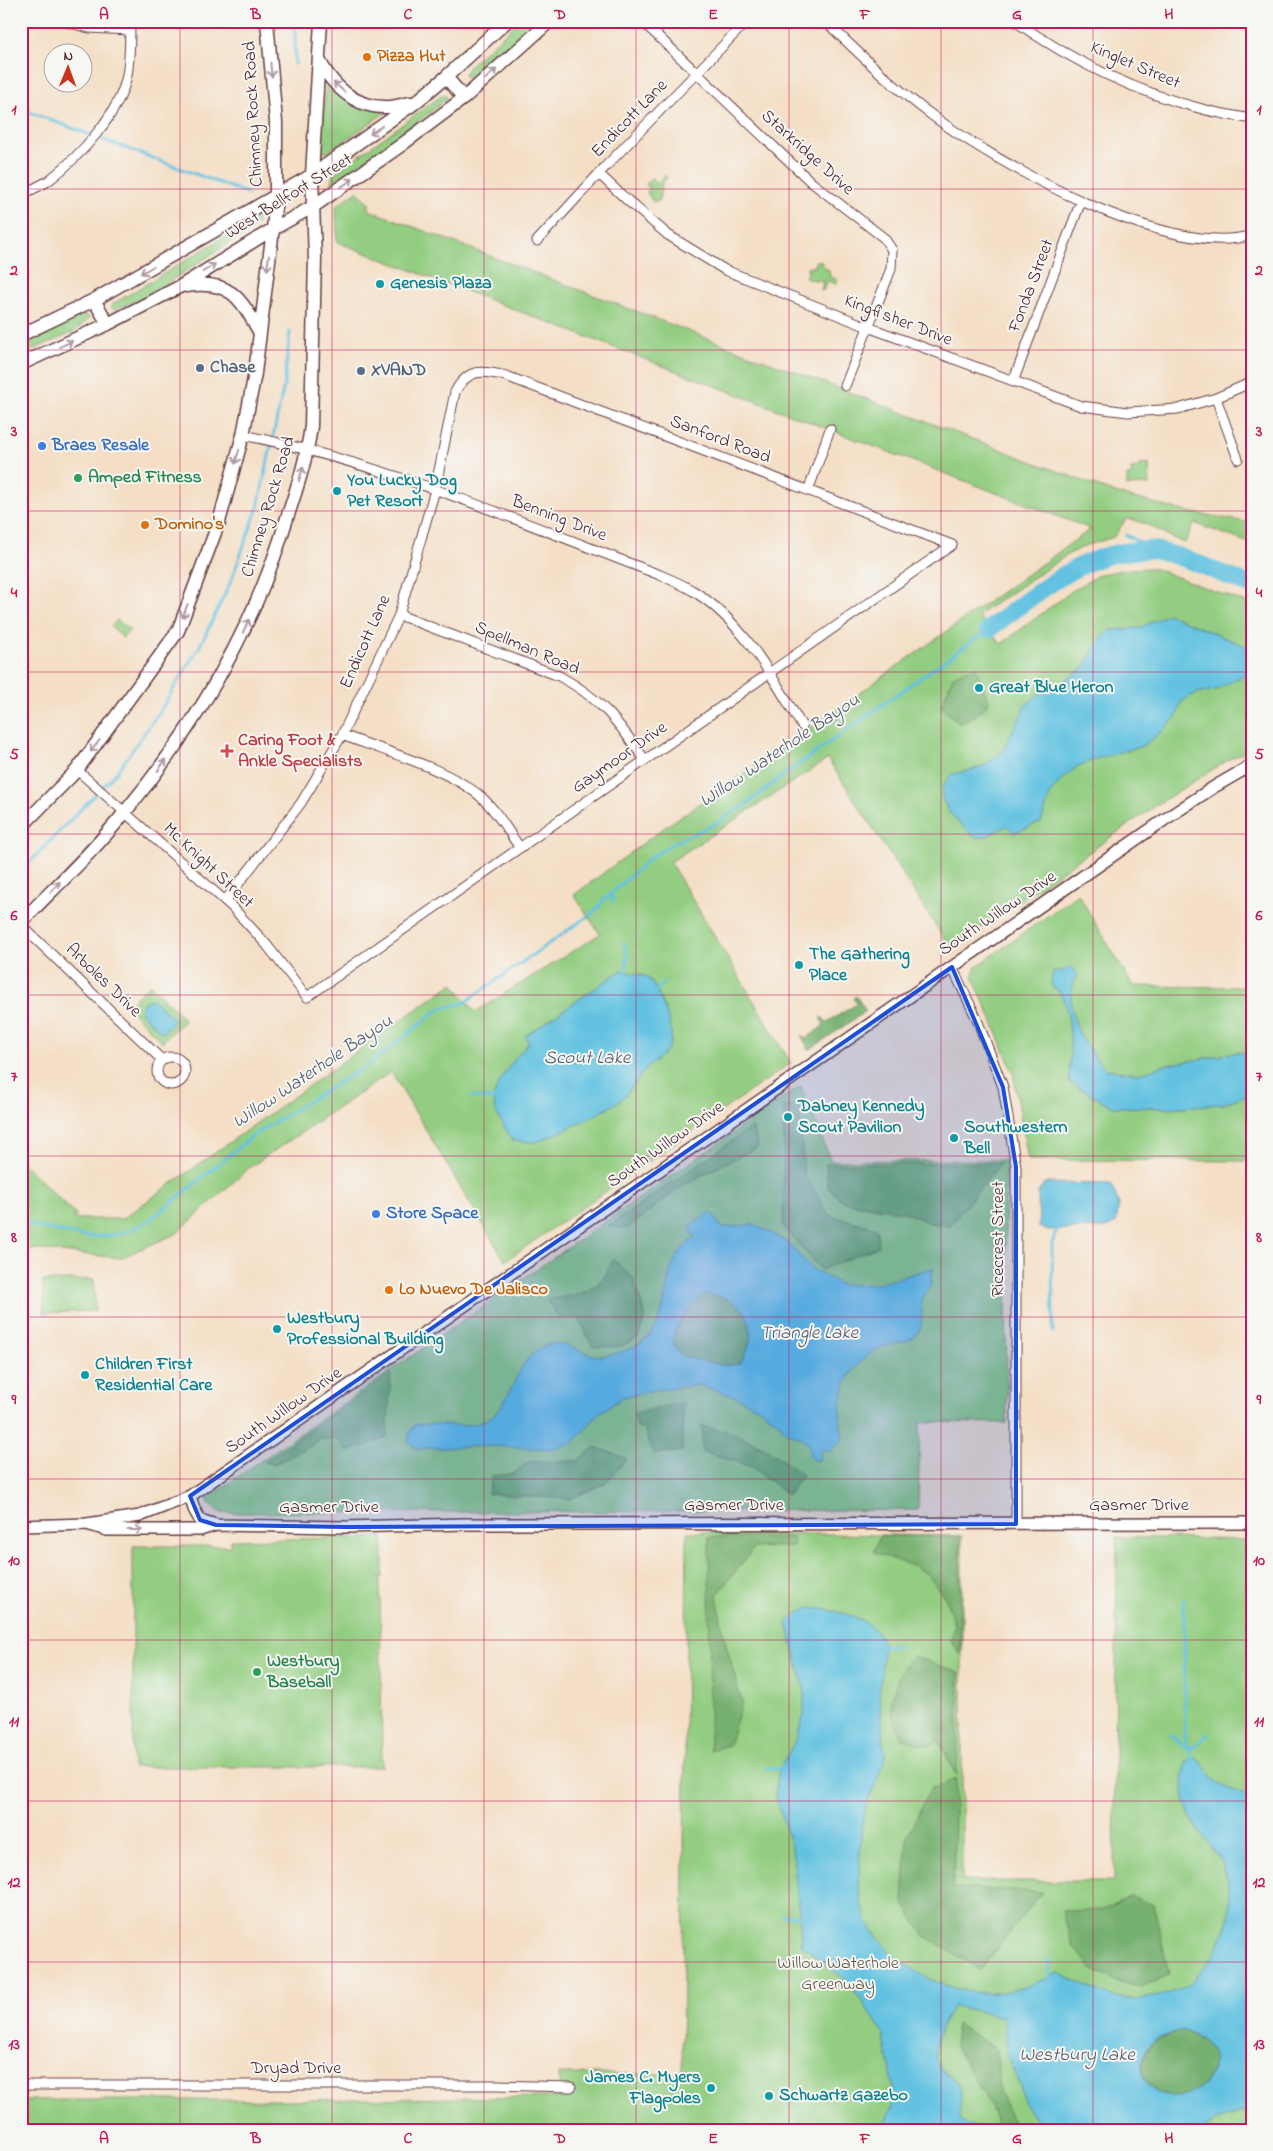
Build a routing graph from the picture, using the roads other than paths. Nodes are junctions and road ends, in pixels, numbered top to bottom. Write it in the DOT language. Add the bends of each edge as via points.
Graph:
graph roads {
  1 [pos="62,21"];
  2 [pos="267,21"];
  3 [pos="321,21"];
  4 [pos="507,21"];
  5 [pos="550,21"];
  6 [pos="642,21"];
  7 [pos="747,21"];
  8 [pos="825,21"];
  9 [pos="1015,21"];
  10 [pos="130,25"];
  11 [pos="318,58"];
  12 [pos="697,74"];
  13 [pos="446,77"];
  14 [pos="464,98"];
  15 [pos="416,102"];
  16 [pos="1252,119"];
  17 [pos="599,174"];
  18 [pos="312,175"];
  19 [pos="21,195"];
  20 [pos="276,197"];
  21 [pos="1081,201"];
  22 [pos="314,206"];
  23 [pos="273,229"];
  24 [pos="1252,235"];
  25 [pos="537,241"];
  26 [pos="181,286"];
  27 [pos="94,300"];
  28 [pos="108,324"];
  29 [pos="868,327"];
  30 [pos="260,333"];
  31 [pos="21,335"];
  32 [pos="21,364"];
  33 [pos="475,372"];
  34 [pos="1013,382"];
  35 [pos="1252,382"];
  36 [pos="845,386"];
  37 [pos="1216,398"];
  38 [pos="830,429"];
  39 [pos="244,435"];
  40 [pos="308,449"];
  41 [pos="1238,459"];
  42 [pos="435,490"];
  43 [pos="808,491"];
  44 [pos="952,545"];
  45 [pos="399,615"];
  46 [pos="770,672"];
  47 [pos="802,726"];
  48 [pos="342,735"];
  49 [pos="646,760"];
  50 [pos="1252,765"];
  51 [pos="77,770"];
  52 [pos="125,813"];
  53 [pos="21,827"];
  54 [pos="520,848"];
  55 [pos="225,901"];
  56 [pos="21,924"];
  57 [pos="952,967"];
  58 [pos="307,997"];
  59 [pos="162,1060"];
  60 [pos="190,1496"];
  61 [pos="1252,1523"];
  62 [pos="87,1524"];
  63 [pos="1016,1524"];
  64 [pos="216,1525"];
  65 [pos="21,1526"];
  66 [pos="21,2085"];
  67 [pos="571,2087"];
  1 -- 10 [label="street" via="89,28"];
  2 -- 20 [label="main road, Chimney Rock Road, one-way" via="276,122"];
  3 -- 11 [label="main road, Chimney Rock Road"];
  4 -- 13 [label="main road, West Bellfort Street"];
  14 -- 5 [label="main road, West Bellfort Street, one-way"];
  6 -- 12 [label="street, Starkridge Drive"];
  7 -- 12 [label="street, Endicott Lane"];
  8 -- 21 [label="street" via="893,86 933,117 999,160"];
  9 -- 16 [label="street, Kinglet Street" via="1050,45 1128,84 1207,111"];
  10 -- 19 [label="street" via="127,76 102,129 47,182"];
  15 -- 11 [label="main road, one-way" via="386,108 356,101 328,77"];
  11 -- 18 [label="main road, Chimney Rock Road"];
  12 -- 17 [label="street, Endicott Lane"];
  12 -- 29 [label="street, Starkridge Drive" via="811,182 884,238 892,250 891,269"];
  13 -- 14 [label="main road"];
  13 -- 15 [label="main road, West Bellfort Street"];
  22 -- 14 [label="main road, West Bellfort Street, one-way"];
  15 -- 18 [label="main road, West Bellfort Street, one-way"];
  17 -- 25 [label="street, Endicott Lane"];
  17 -- 29 [label="street, Kingfisher Drive" via="668,235 725,270"];
  18 -- 20 [label="main road, West Bellfort Street"];
  18 -- 22 [label="main road, Chimney Rock Road"];
  20 -- 23 [label="main road, Chimney Rock Road"];
  20 -- 27 [label="main road, West Bellfort Street, one-way"];
  21 -- 24 [label="street" via="1165,231 1198,238 1225,240"];
  21 -- 34 [label="street, Fonda Street"];
  22 -- 23 [label="main road, West Bellfort Street"];
  22 -- 40 [label="main road, Chimney Rock Road" via="314,336"];
  26 -- 23 [label="main road, West Bellfort Street, one-way"];
  23 -- 30 [label="main road, Chimney Rock Road, one-way"];
  26 -- 28 [label="main road, West Bellfort Street"];
  26 -- 30 [label="main road" via="212,284 234,292"];
  27 -- 28 [label="main road"];
  27 -- 31 [label="main road, West Bellfort Street"];
  32 -- 28 [label="main road, West Bellfort Street, one-way"];
  29 -- 34 [label="street, Kingfisher Drive"];
  29 -- 36 [label="street, Starkridge Drive"];
  30 -- 39 [label="main road, Chimney Rock Road"];
  33 -- 42 [label="street, Endicott Lane" via="461,381 455,392"];
  33 -- 43 [label="street, Sanford Road" via="506,376"];
  34 -- 37 [label="street, Kingfisher Drive" via="1081,406 1110,412 1173,409"];
  35 -- 37 [label="street, Kingfisher Drive"];
  37 -- 41 [label="street"];
  38 -- 43 [label="street"];
  39 -- 40 [label="street, Benning Drive"];
  39 -- 51 [label="main road, Chimney Rock Road, one-way" via="219,522 178,631"];
  40 -- 42 [label="street, Benning Drive"];
  52 -- 40 [label="main road, Chimney Rock Road, one-way" via="187,729 245,629 281,540"];
  42 -- 45 [label="street, Endicott Lane"];
  42 -- 46 [label="street, Benning Drive" via="660,575 694,591 735,626"];
  43 -- 44 [label="street, Sanford Road"];
  44 -- 46 [label="street, Gaymoor Drive"];
  45 -- 48 [label="street, Endicott Lane"];
  45 -- 49 [label="street, Spellman Road" via="575,685 604,706"];
  46 -- 47 [label="street, Benning Drive"];
  46 -- 49 [label="street, Gaymoor Drive"];
  48 -- 54 [label="street" via="445,774 467,786 494,811"];
  48 -- 55 [label="street, Endicott Lane" via="301,803"];
  49 -- 54 [label="street, Gaymoor Drive"];
  50 -- 57 [label="street, South Willow Drive" via="1186,805"];
  51 -- 52 [label="street, Mc Knight Street"];
  51 -- 53 [label="main road, Chimney Rock Road"];
  52 -- 55 [label="street, Mc Knight Street"];
  56 -- 52 [label="main road, Chimney Rock Road, one-way"];
  54 -- 58 [label="street, Gaymoor Drive"];
  55 -- 58 [label="street, Mc Knight Street" via="266,944"];
  56 -- 59 [label="street, Arboles Drive"];
  57 -- 60 [label="street, South Willow Drive"];
  57 -- 63 [label="street, Ricecrest Street" via="976,1017 1003,1087 1016,1167"];
  60 -- 62 [label="street, South Willow Drive" via="140,1516"];
  60 -- 64 [label="street" via="200,1520"];
  61 -- 63 [label="street, Gasmer Drive"];
  62 -- 64 [label="street, Gasmer Drive, one-way" via="107,1530 200,1530"];
  62 -- 65 [label="street, Gasmer Drive"];
  63 -- 64 [label="street, Gasmer Drive"];
  66 -- 67 [label="street, Dryad Drive"];
}
